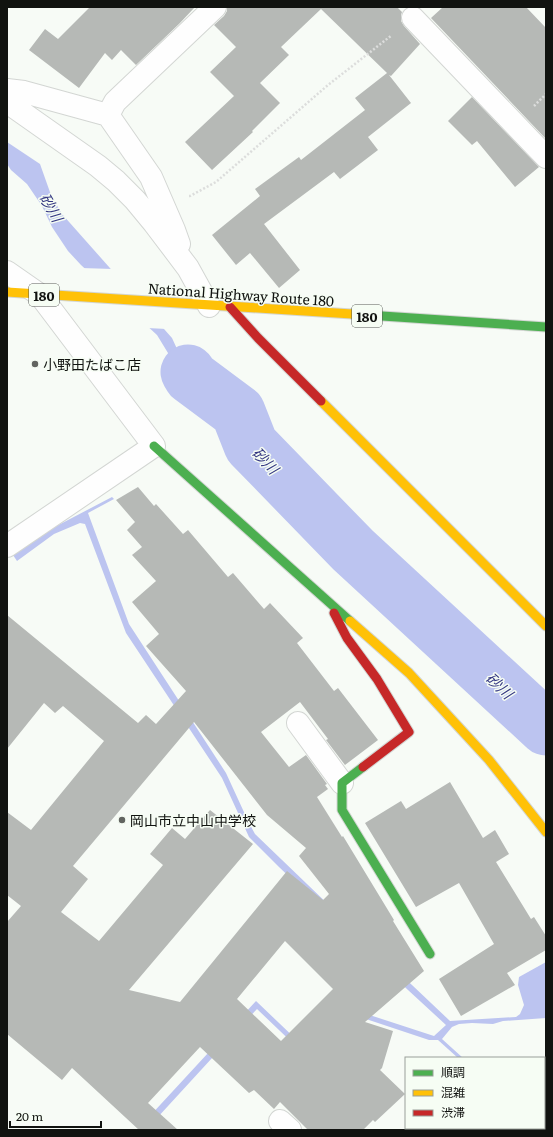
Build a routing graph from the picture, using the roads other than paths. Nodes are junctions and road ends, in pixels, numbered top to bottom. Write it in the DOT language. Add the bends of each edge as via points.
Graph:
graph roads {
  1 [pos="215,7"];
  2 [pos="413,18"];
  3 [pos="7,90"];
  4 [pos="7,102"];
  5 [pos="108,115"];
  6 [pos="546,157"];
  7 [pos="188,268"];
  8 [pos="7,272"];
  9 [pos="7,292"];
  10 [pos="40,295"];
  11 [pos="209,306"];
  12 [pos="546,327"];
  13 [pos="154,446"];
  14 [pos="7,546"];
  15 [pos="327,600"];
  16 [pos="546,626"];
  17 [pos="298,723"];
  18 [pos="342,783"];
  19 [pos="546,832"];
  20 [pos="430,954"];
  1 -- 5 [label="street" via="116,102"];
  2 -- 6 [label="street"];
  3 -- 5 [label="street" via="24,92"];
  4 -- 7 [label="street" via="116,181 135,200"];
  5 -- 7 [label="street" via="151,177"];
  7 -- 11 [label="street"];
  8 -- 10 [label="street"];
  9 -- 10 [label="main road, National Highway Route 180 / 180"];
  10 -- 11 [label="main road, National Highway Route 180 / 180"];
  10 -- 13 [label="street"];
  11 -- 12 [label="main road, National Highway Route 180 / 180"];
  11 -- 16 [label="main road" via="258,338"];
  13 -- 14 [label="street"];
  13 -- 15 [label="main road"];
  15 -- 18 [label="main road" via="347,638 377,679 409,732"];
  15 -- 19 [label="main road" via="409,673 489,760"];
  17 -- 18 [label="street"];
  18 -- 20 [label="main road" via="342,810"];
}
